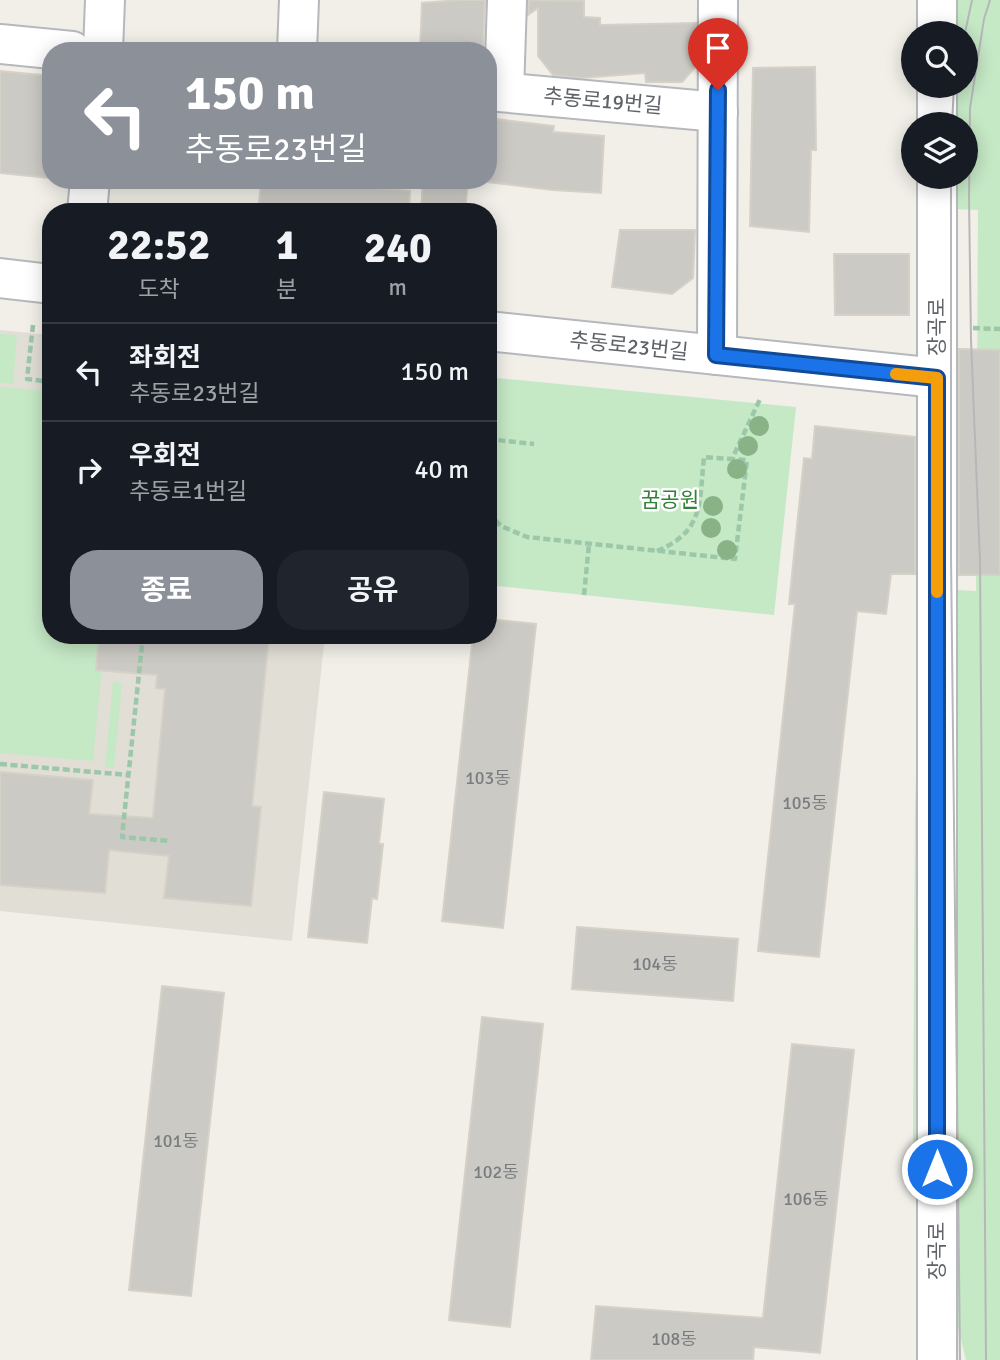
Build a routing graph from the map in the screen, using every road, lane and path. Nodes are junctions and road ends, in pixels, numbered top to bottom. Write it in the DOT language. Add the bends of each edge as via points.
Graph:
graph roads {
  1 [pos="105,0"];
  2 [pos="299,0"];
  3 [pos="506,0"];
  4 [pos="719,0"];
  5 [pos="937,0"];
  6 [pos="937,21"];
  7 [pos="103,42"];
  8 [pos="297,42"];
  9 [pos="0,44"];
  10 [pos="42,48"];
  11 [pos="497,82"];
  12 [pos="497,91"];
  13 [pos="718,113"];
  14 [pos="937,189"];
  15 [pos="0,278"];
  16 [pos="42,283"];
  17 [pos="33,325"];
  18 [pos="981,328"];
  19 [pos="1000,329"];
  20 [pos="497,332"];
  21 [pos="716,355"];
  22 [pos="937,378"];
  23 [pos="42,381"];
  24 [pos="762,395"];
  25 [pos="497,440"];
  26 [pos="534,444"];
  27 [pos="732,459"];
  28 [pos="497,522"];
  29 [pos="589,544"];
  30 [pos="656,552"];
  31 [pos="584,595"];
  32 [pos="142,644"];
  33 [pos="0,764"];
  34 [pos="129,775"];
  35 [pos="170,841"];
  36 [pos="937,1360"];
  1 -- 7 [label="street"];
  2 -- 8 [label="street"];
  3 -- 11 [label="street"];
  4 -- 13 [label="street"];
  5 -- 6 [label="street"];
  9 -- 10 [label="street"];
  12 -- 13 [label="street, 추동로19번길"];
  13 -- 21 [label="street"];
  14 -- 22 [label="street, 장곡로"];
  15 -- 16 [label="street"];
  17 -- 23 [label="path" via="27,379"];
  18 -- 19 [label="path"];
  20 -- 21 [label="street, 추동로23번길"];
  21 -- 22 [label="street, 추동로23번길"];
  22 -- 36 [label="street, 장곡로"];
  24 -- 27 [label="path"];
  25 -- 26 [label="path"];
  27 -- 30 [label="path" via="704,457 697,514 690,530"];
  27 -- 30 [label="path" via="747,460 735,559"];
  28 -- 29 [label="path" via="527,537"];
  29 -- 30 [label="path"];
  29 -- 31 [label="path"];
  32 -- 34 [label="path"];
  33 -- 34 [label="path"];
  34 -- 35 [label="path" via="122,837"];
}
